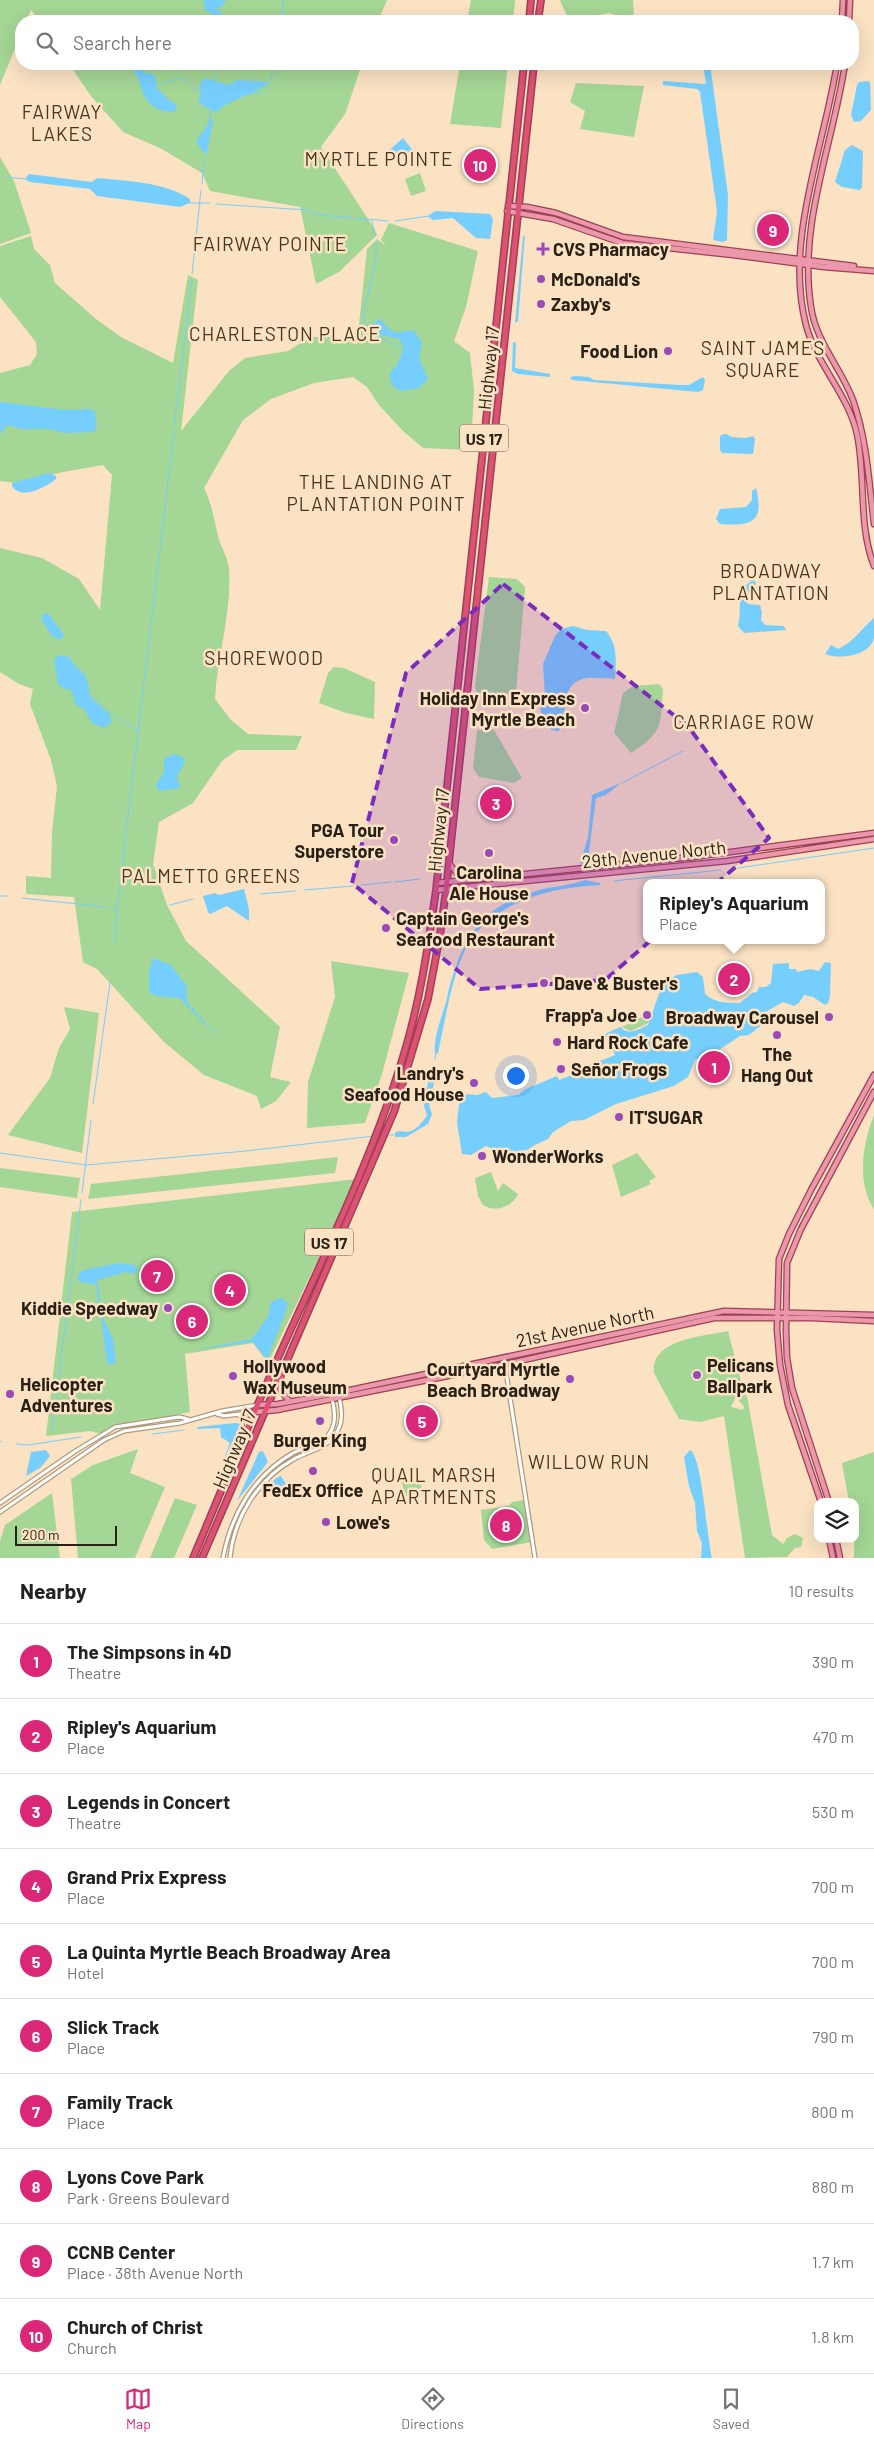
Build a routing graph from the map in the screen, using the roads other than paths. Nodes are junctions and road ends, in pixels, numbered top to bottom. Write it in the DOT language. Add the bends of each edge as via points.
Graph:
graph roads {
  1 [pos="531,0"];
  2 [pos="541,0"];
  3 [pos="843,0"];
  4 [pos="850,0"];
  5 [pos="530,15"];
  6 [pos="539,15"];
  7 [pos="842,15"];
  8 [pos="849,15"];
  9 [pos="523,70"];
  10 [pos="533,70"];
  11 [pos="836,70"];
  12 [pos="844,70"];
  13 [pos="508,209"];
  14 [pos="518,210"];
  15 [pos="801,261"];
  16 [pos="809,262"];
  17 [pos="872,270"];
  18 [pos="874,524"];
  19 [pos="874,566"];
  20 [pos="874,833"];
  21 [pos="874,840"];
  22 [pos="448,863"];
  23 [pos="473,881"];
  24 [pos="437,883"];
  25 [pos="446,883"];
  26 [pos="436,890"];
  27 [pos="446,890"];
  28 [pos="874,1075"];
  29 [pos="874,1092"];
  30 [pos="778,1312"];
  31 [pos="786,1315"];
  32 [pos="874,1315"];
  33 [pos="777,1318"];
  34 [pos="874,1322"];
  35 [pos="504,1361"];
  36 [pos="281,1373"];
  37 [pos="338,1392"];
  38 [pos="331,1397"];
  39 [pos="339,1398"];
  40 [pos="290,1402"];
  41 [pos="257,1405"];
  42 [pos="268,1405"];
  43 [pos="265,1411"];
  44 [pos="255,1412"];
  45 [pos="217,1414"];
  46 [pos="235,1414"];
  47 [pos="188,1419"];
  48 [pos="245,1436"];
  49 [pos="820,1498"];
  50 [pos="828,1498"];
  51 [pos="0,1503"];
  52 [pos="0,1512"];
  53 [pos="830,1543"];
  54 [pos="837,1543"];
  55 [pos="193,1558"];
  56 [pos="202,1558"];
  57 [pos="223,1558"];
  58 [pos="230,1558"];
  59 [pos="535,1558"];
  60 [pos="833,1558"];
  61 [pos="840,1558"];
  1 -- 5 [label="highway"];
  2 -- 6 [label="highway"];
  3 -- 7 [label="main road"];
  4 -- 8 [label="main road"];
  9 -- 13 [label="highway, Highway 17 / US 17"];
  10 -- 14 [label="highway, Highway 17 / US 17"];
  11 -- 15 [label="main road" via="809,192"];
  12 -- 16 [label="main road" via="813,211"];
  13 -- 14 [label="main road"];
  13 -- 24 [label="highway, Highway 17 / US 17"];
  14 -- 15 [label="main road" via="622,243"];
  14 -- 22 [label="highway, Highway 17 / US 17"];
  15 -- 16 [label="main road"];
  15 -- 19 [label="main road" via="806,326 838,385 857,432 867,537"];
  16 -- 17 [label="main road"];
  16 -- 18 [label="main road" via="815,326 852,399 862,432"];
  20 -- 23 [label="main road, 29th Avenue North"];
  21 -- 27 [label="main road, 29th Avenue North" via="727,861"];
  22 -- 23 [label="main road" via="458,875"];
  22 -- 25 [label="highway, Highway 17 / US 17"];
  23 -- 25 [label="main road, 29th Avenue North"];
  24 -- 25 [label="main road, 29th Avenue North"];
  24 -- 26 [label="highway, Highway 17 / US 17"];
  25 -- 27 [label="highway, Highway 17 / US 17"];
  26 -- 27 [label="main road, 29th Avenue North"];
  26 -- 41 [label="highway, Highway 17 / US 17" via="416,1009 380,1126"];
  27 -- 36 [label="highway, Highway 17 / US 17" via="428,999 390,1125"];
  28 -- 30 [label="main road" via="784,1246 779,1267"];
  29 -- 31 [label="main road" via="792,1248 787,1263"];
  30 -- 31 [label="main road, 21st Avenue North"];
  30 -- 33 [label="main road"];
  30 -- 35 [label="main road, 21st Avenue North" via="706,1314"];
  31 -- 32 [label="main road, 21st Avenue North"];
  31 -- 33 [label="main road, 21st Avenue North"];
  31 -- 34 [label="main road, 21st Avenue North"];
  31 -- 50 [label="main road" via="787,1358 792,1388"];
  33 -- 35 [label="main road, 21st Avenue North" via="714,1318"];
  33 -- 49 [label="main road" via="783,1384"];
  35 -- 37 [label="main road, 21st Avenue North"];
  35 -- 39 [label="main road, 21st Avenue North"];
  35 -- 59 [label="street"];
  36 -- 40 [label="main road" via="280,1390"];
  36 -- 42 [label="highway, Highway 17 / US 17"];
  37 -- 38 [label="main road, 21st Avenue North"];
  37 -- 39 [label="street"];
  38 -- 39 [label="main road, 21st Avenue North"];
  38 -- 40 [label="main road, 21st Avenue North"];
  38 -- 43 [label="main road, 21st Avenue North"];
  38 -- 57 [label="street" via="335,1422 330,1433 323,1441 288,1457 257,1483 232,1522"];
  39 -- 58 [label="street" via="341,1424 333,1438 288,1462 261,1486 242,1513"];
  40 -- 42 [label="main road, 21st Avenue North"];
  41 -- 42 [label="main road, 21st Avenue North"];
  41 -- 44 [label="highway, Highway 17 / US 17"];
  41 -- 45 [label="street, 21st Avenue North"];
  42 -- 43 [label="highway, Highway 17 / US 17"];
  43 -- 44 [label="main road, 21st Avenue North"];
  43 -- 56 [label="highway, Highway 17 / US 17"];
  44 -- 46 [label="street, 21st Avenue North"];
  44 -- 48 [label="highway, Highway 17 / US 17"];
  45 -- 46 [label="street, 21st Avenue North"];
  45 -- 47 [label="street, 21st Avenue North"];
  46 -- 48 [label="street" via="246,1419"];
  47 -- 51 [label="street, 21st Avenue North" via="179,1417 115,1427"];
  47 -- 52 [label="street, 21st Avenue North" via="124,1431 104,1440"];
  48 -- 55 [label="highway, Highway 17 / US 17"];
  53 -- 60 [label="main road"];
  54 -- 61 [label="main road"];
}
